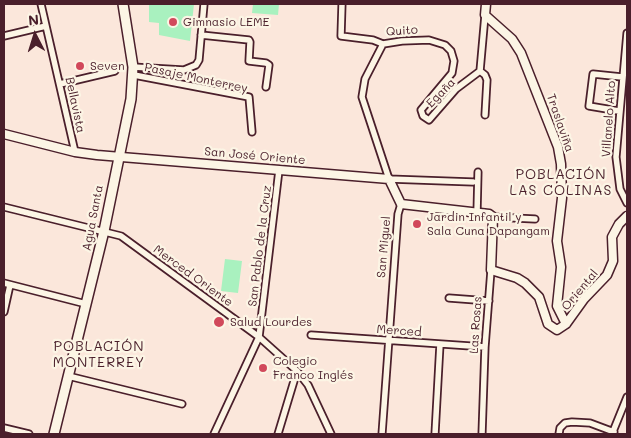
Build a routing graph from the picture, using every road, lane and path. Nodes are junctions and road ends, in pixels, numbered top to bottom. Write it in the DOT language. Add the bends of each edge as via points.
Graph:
graph roads {
  1 [pos="41,4"];
  2 [pos="124,4"];
  3 [pos="204,4"];
  4 [pos="342,4"];
  5 [pos="486,4"];
  6 [pos="485,15"];
  7 [pos="46,26"];
  8 [pos="627,33"];
  9 [pos="201,35"];
  10 [pos="4,36"];
  11 [pos="436,42"];
  12 [pos="383,44"];
  13 [pos="115,71"];
  14 [pos="134,71"];
  15 [pos="480,71"];
  16 [pos="622,77"];
  17 [pos="60,84"];
  18 [pos="266,87"];
  19 [pos="618,111"];
  20 [pos="485,115"];
  21 [pos="252,132"];
  22 [pos="4,134"];
  23 [pos="75,152"];
  24 [pos="119,157"];
  25 [pos="279,170"];
  26 [pos="478,172"];
  27 [pos="389,178"];
  28 [pos="473,182"];
  29 [pos="627,203"];
  30 [pos="401,204"];
  31 [pos="4,207"];
  32 [pos="477,213"];
  33 [pos="627,216"];
  34 [pos="493,217"];
  35 [pos="535,219"];
  36 [pos="104,231"];
  37 [pos="492,270"];
  38 [pos="7,284"];
  39 [pos="449,298"];
  40 [pos="489,301"];
  41 [pos="86,304"];
  42 [pos="4,312"];
  43 [pos="566,324"];
  44 [pos="311,335"];
  45 [pos="269,336"];
  46 [pos="259,337"];
  47 [pos="388,340"];
  48 [pos="440,344"];
  49 [pos="485,347"];
  50 [pos="297,371"];
  51 [pos="68,376"];
  52 [pos="627,397"];
  53 [pos="182,404"];
  54 [pos="4,428"];
  55 [pos="613,433"];
  56 [pos="29,434"];
  57 [pos="54,434"];
  58 [pos="214,434"];
  59 [pos="278,434"];
  60 [pos="331,434"];
  61 [pos="382,434"];
  62 [pos="435,434"];
  63 [pos="482,434"];
  64 [pos="559,434"];
  1 -- 7 [label="street, Bellavista"];
  2 -- 14 [label="main road, Agua Santa"];
  3 -- 9 [label="street"];
  4 -- 12 [label="street, Quito" via="340,36 376,40"];
  5 -- 6 [label="street"];
  6 -- 15 [label="street"];
  6 -- 43 [label="street, Traslaviña" via="512,39 521,53 558,147 562,164 562,198 557,241 561,267 557,306"];
  7 -- 10 [label="street"];
  7 -- 17 [label="street, Bellavista"];
  8 -- 16 [label="street, Villanelo Alto"];
  9 -- 14 [label="street" via="199,60 191,69"];
  9 -- 18 [label="street" via="248,40 249,61 269,65"];
  11 -- 12 [label="street, Quito"];
  11 -- 15 [label="street, Egaña" via="451,52 454,61 452,73 421,110 423,116 431,119 456,89"];
  12 -- 27 [label="street, San Miguel" via="365,79 362,97"];
  13 -- 17 [label="street"];
  14 -- 21 [label="street, Pasaje Monterrey" via="249,98"];
  14 -- 24 [label="main road, Agua Santa"];
  15 -- 20 [label="street" via="487,80"];
  16 -- 19 [label="street, Villanelo Alto"];
  16 -- 19 [label="street" via="593,74 589,106"];
  17 -- 23 [label="street, Bellavista"];
  19 -- 29 [label="street, Villanelo Alto" via="616,174"];
  22 -- 23 [label="street, San José Oriente"];
  23 -- 24 [label="street, San José Oriente"];
  24 -- 25 [label="street, San José Oriente"];
  24 -- 36 [label="main road, Agua Santa"];
  25 -- 27 [label="street, San José Oriente"];
  25 -- 46 [label="street, San Pablo de la Cruz"];
  26 -- 32 [label="street"];
  27 -- 28 [label="street"];
  27 -- 30 [label="street, San Miguel"];
  30 -- 32 [label="street"];
  30 -- 47 [label="street, San Miguel"];
  31 -- 36 [label="street, Merced Oriente"];
  32 -- 34 [label="street"];
  33 -- 43 [label="street, Oriental" via="612,237 613,261 607,276 584,299"];
  34 -- 35 [label="street"];
  34 -- 37 [label="street, Las Rosas"];
  36 -- 41 [label="main road, Agua Santa"];
  36 -- 46 [label="street, Merced Oriente" via="121,236"];
  37 -- 40 [label="street, Las Rosas"];
  37 -- 43 [label="street" via="516,278 533,290 550,327 558,330"];
  38 -- 41 [label="street"];
  38 -- 42 [label="street"];
  39 -- 40 [label="street"];
  40 -- 49 [label="street, Las Rosas"];
  41 -- 51 [label="main road, Agua Santa"];
  44 -- 47 [label="street, Merced"];
  45 -- 46 [label="street"];
  46 -- 50 [label="street, Merced Oriente"];
  46 -- 58 [label="street, San Pablo de la Cruz"];
  47 -- 48 [label="street, Merced"];
  47 -- 61 [label="street, San Miguel"];
  48 -- 49 [label="street, Merced"];
  48 -- 62 [label="street"];
  49 -- 63 [label="street, Las Rosas"];
  50 -- 59 [label="street"];
  50 -- 60 [label="street, Merced Oriente" via="308,385"];
  51 -- 53 [label="street"];
  51 -- 57 [label="main road, Agua Santa"];
  52 -- 55 [label="street"];
  54 -- 56 [label="street"];
  55 -- 64 [label="street" via="590,423 572,422 565,423"];
}
